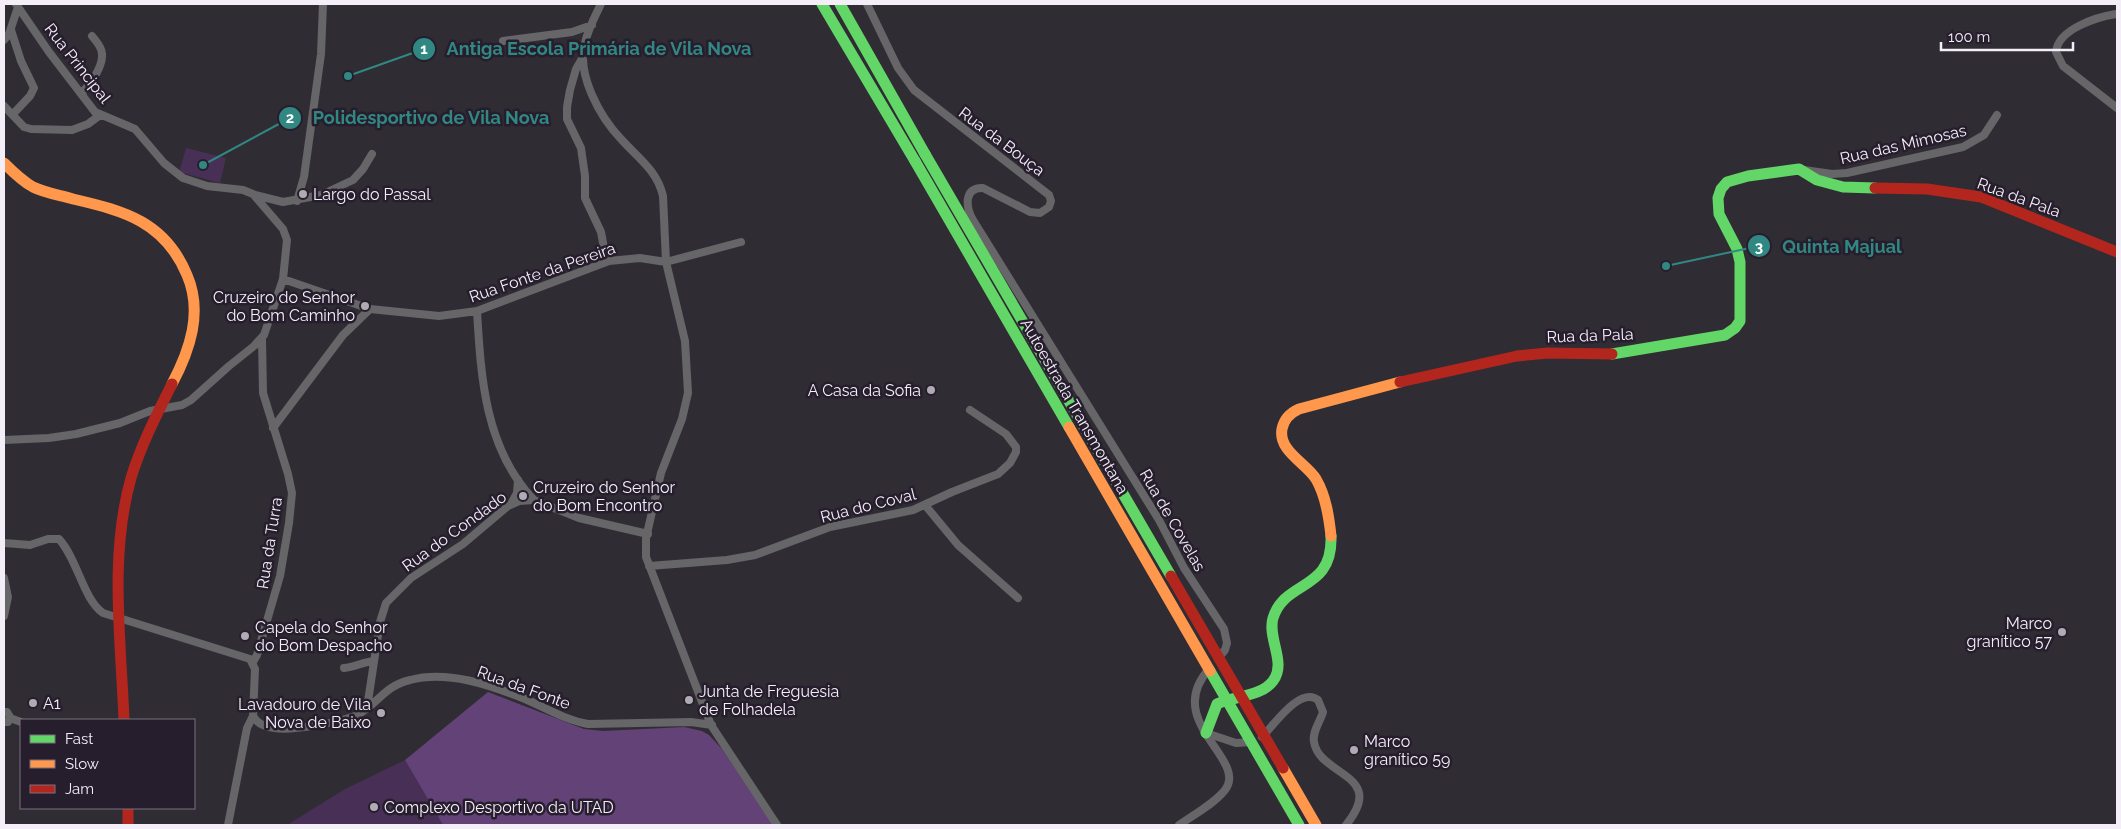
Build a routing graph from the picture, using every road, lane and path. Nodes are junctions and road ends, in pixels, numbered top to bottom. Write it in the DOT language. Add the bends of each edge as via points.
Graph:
graph roads {
  1 [pos="323,4"];
  2 [pos="601,4"];
  3 [pos="822,4"];
  4 [pos="840,4"];
  5 [pos="867,4"];
  6 [pos="17,5"];
  7 [pos="2116,14"];
  8 [pos="592,25"];
  9 [pos="11,30"];
  10 [pos="92,36"];
  11 [pos="4,40"];
  12 [pos="503,41"];
  13 [pos="583,57"];
  14 [pos="81,94"];
  15 [pos="4,106"];
  16 [pos="2117,108"];
  17 [pos="13,114"];
  18 [pos="100,115"];
  19 [pos="1997,115"];
  20 [pos="372,154"];
  21 [pos="4,162"];
  22 [pos="1802,170"];
  23 [pos="253,194"];
  24 [pos="297,200"];
  25 [pos="973,220"];
  26 [pos="741,242"];
  27 [pos="2117,252"];
  28 [pos="666,262"];
  29 [pos="604,263"];
  30 [pos="283,279"];
  31 [pos="370,309"];
  32 [pos="477,311"];
  33 [pos="262,339"];
  34 [pos="160,408"];
  35 [pos="970,410"];
  36 [pos="273,428"];
  37 [pos="4,440"];
  38 [pos="518,480"];
  39 [pos="534,500"];
  40 [pos="511,504"];
  41 [pos="925,505"];
  42 [pos="648,534"];
  43 [pos="4,543"];
  44 [pos="649,566"];
  45 [pos="4,578"];
  46 [pos="1018,598"];
  47 [pos="4,616"];
  48 [pos="120,617"];
  49 [pos="374,661"];
  50 [pos="254,662"];
  51 [pos="344,668"];
  52 [pos="367,708"];
  53 [pos="4,712"];
  54 [pos="253,716"];
  55 [pos="124,719"];
  56 [pos="7,720"];
  57 [pos="20,722"];
  58 [pos="712,726"];
  59 [pos="1206,733"];
  60 [pos="128,809"];
  61 [pos="128,825"];
  62 [pos="228,825"];
  63 [pos="778,825"];
  64 [pos="1179,825"];
  65 [pos="1299,825"];
  66 [pos="1316,825"];
  67 [pos="1346,825"];
  1 -- 24 [label="street" via="321,54 304,178"];
  2 -- 8 [label="street"];
  3 -- 65 [label="main road, Autoestrada Transmontana, bridge"];
  4 -- 66 [label="main road, Autoestrada Transmontana, bridge"];
  5 -- 25 [label="street, Rua da Bouça" via="898,68 914,90 1044,190 1050,198 1048,209 1037,214 978,188 970,193 967,202"];
  6 -- 9 [label="street"];
  6 -- 14 [label="street, Rua Principal"];
  7 -- 16 [label="street" via="2084,23 2062,40 2056,52 2063,66"];
  8 -- 12 [label="street" via="572,32"];
  8 -- 13 [label="street"];
  9 -- 11 [label="street"];
  9 -- 17 [label="street" via="34,88"];
  10 -- 14 [label="street" via="101,49 102,57 92,81"];
  13 -- 28 [label="street" via="583,70 589,87 606,121 646,163 661,187"];
  13 -- 29 [label="street" via="570,90 567,119 581,148 584,198 601,232"];
  14 -- 18 [label="street, Rua Principal"];
  15 -- 17 [label="street"];
  17 -- 18 [label="street" via="28,129 66,130 83,126"];
  18 -- 23 [label="street, Rua Principal" via="134,129 164,163 183,178"];
  19 -- 22 [label="street, Rua das Mimosas" via="1982,137 1957,148 1846,173"];
  20 -- 24 [label="street, Rua Principal" via="359,174 346,184 321,195"];
  21 -- 34 [label="main road" via="35,188 137,218 158,232 179,256 193,293 194,325 186,355"];
  22 -- 27 [label="main road, Rua da Pala" via="1817,180 1840,187 1927,189 1978,196"];
  22 -- 59 [label="main road, Rua da Pala" via="1744,176 1730,181 1721,189 1718,212 1740,262 1740,320 1725,335 1615,354 1517,356 1402,382 1299,409 1288,416 1282,426 1282,440 1318,483 1330,531 1330,559 1322,573 1285,601 1275,613 1272,627 1278,670 1272,682 1217,704"];
  23 -- 24 [label="street, Rua Principal" via="280,202"];
  23 -- 30 [label="street" via="280,225 286,237"];
  25 -- 59 [label="street, Rua de Covelas" via="1224,629 1227,647 1201,679 1195,694 1196,714"];
  26 -- 28 [label="street"];
  28 -- 29 [label="street, Rua Fonte da Pereira" via="640,258"];
  28 -- 42 [label="street" via="685,341 688,393 682,419 663,467"];
  29 -- 32 [label="street, Rua Fonte da Pereira"];
  30 -- 31 [label="street, Rua Fonte da Pereira"];
  30 -- 33 [label="street"];
  31 -- 32 [label="street, Rua Fonte da Pereira" via="430,316"];
  31 -- 36 [label="street" via="343,335"];
  32 -- 38 [label="street" via="488,416"];
  33 -- 34 [label="street" via="191,400 182,405"];
  33 -- 36 [label="street, Rua da Turra" via="262,386"];
  34 -- 37 [label="street" via="120,423 76,434"];
  34 -- 48 [label="main road" via="143,444 123,512 118,556"];
  35 -- 41 [label="street, Rua do Coval" via="1008,437 1016,452 1008,466 998,474"];
  36 -- 50 [label="street, Rua da Turra" via="288,474 291,503 280,576"];
  38 -- 39 [label="street"];
  38 -- 40 [label="street" via="517,493"];
  39 -- 40 [label="street, Rua do Condado"];
  39 -- 42 [label="street" via="579,518"];
  40 -- 49 [label="street, Rua do Condado" via="463,544 411,578 390,598 381,616"];
  41 -- 44 [label="street, Rua do Coval" via="906,512 830,527 754,555"];
  41 -- 46 [label="street" via="958,546"];
  42 -- 44 [label="street" via="645,547"];
  43 -- 48 [label="street" via="30,545 59,539 75,562 94,605 103,613"];
  44 -- 58 [label="street"];
  45 -- 47 [label="street" via="8,597"];
  48 -- 50 [label="street" via="240,654"];
  48 -- 55 [label="main road"];
  49 -- 51 [label="street"];
  49 -- 52 [label="street, Rua do Condado"];
  50 -- 54 [label="street, Rua da Turra"];
  52 -- 54 [label="street, Rua da Fonte" via="354,716 286,729 262,724"];
  52 -- 58 [label="street, Rua da Fonte" via="397,684 440,678 480,683 576,722 691,722"];
  53 -- 56 [label="street" via="9,713"];
  54 -- 62 [label="street, Rua da Turra" via="247,728"];
  56 -- 57 [label="street"];
  58 -- 63 [label="street"];
  59 -- 64 [label="street, Rua de Covelas" via="1226,766 1227,786 1219,796"];
  59 -- 67 [label="street" via="1236,743 1250,743 1258,740 1300,698 1315,698 1323,712 1314,735 1315,745 1323,757 1352,782 1359,796 1355,812"];
  60 -- 61 [label="main road"];
}
